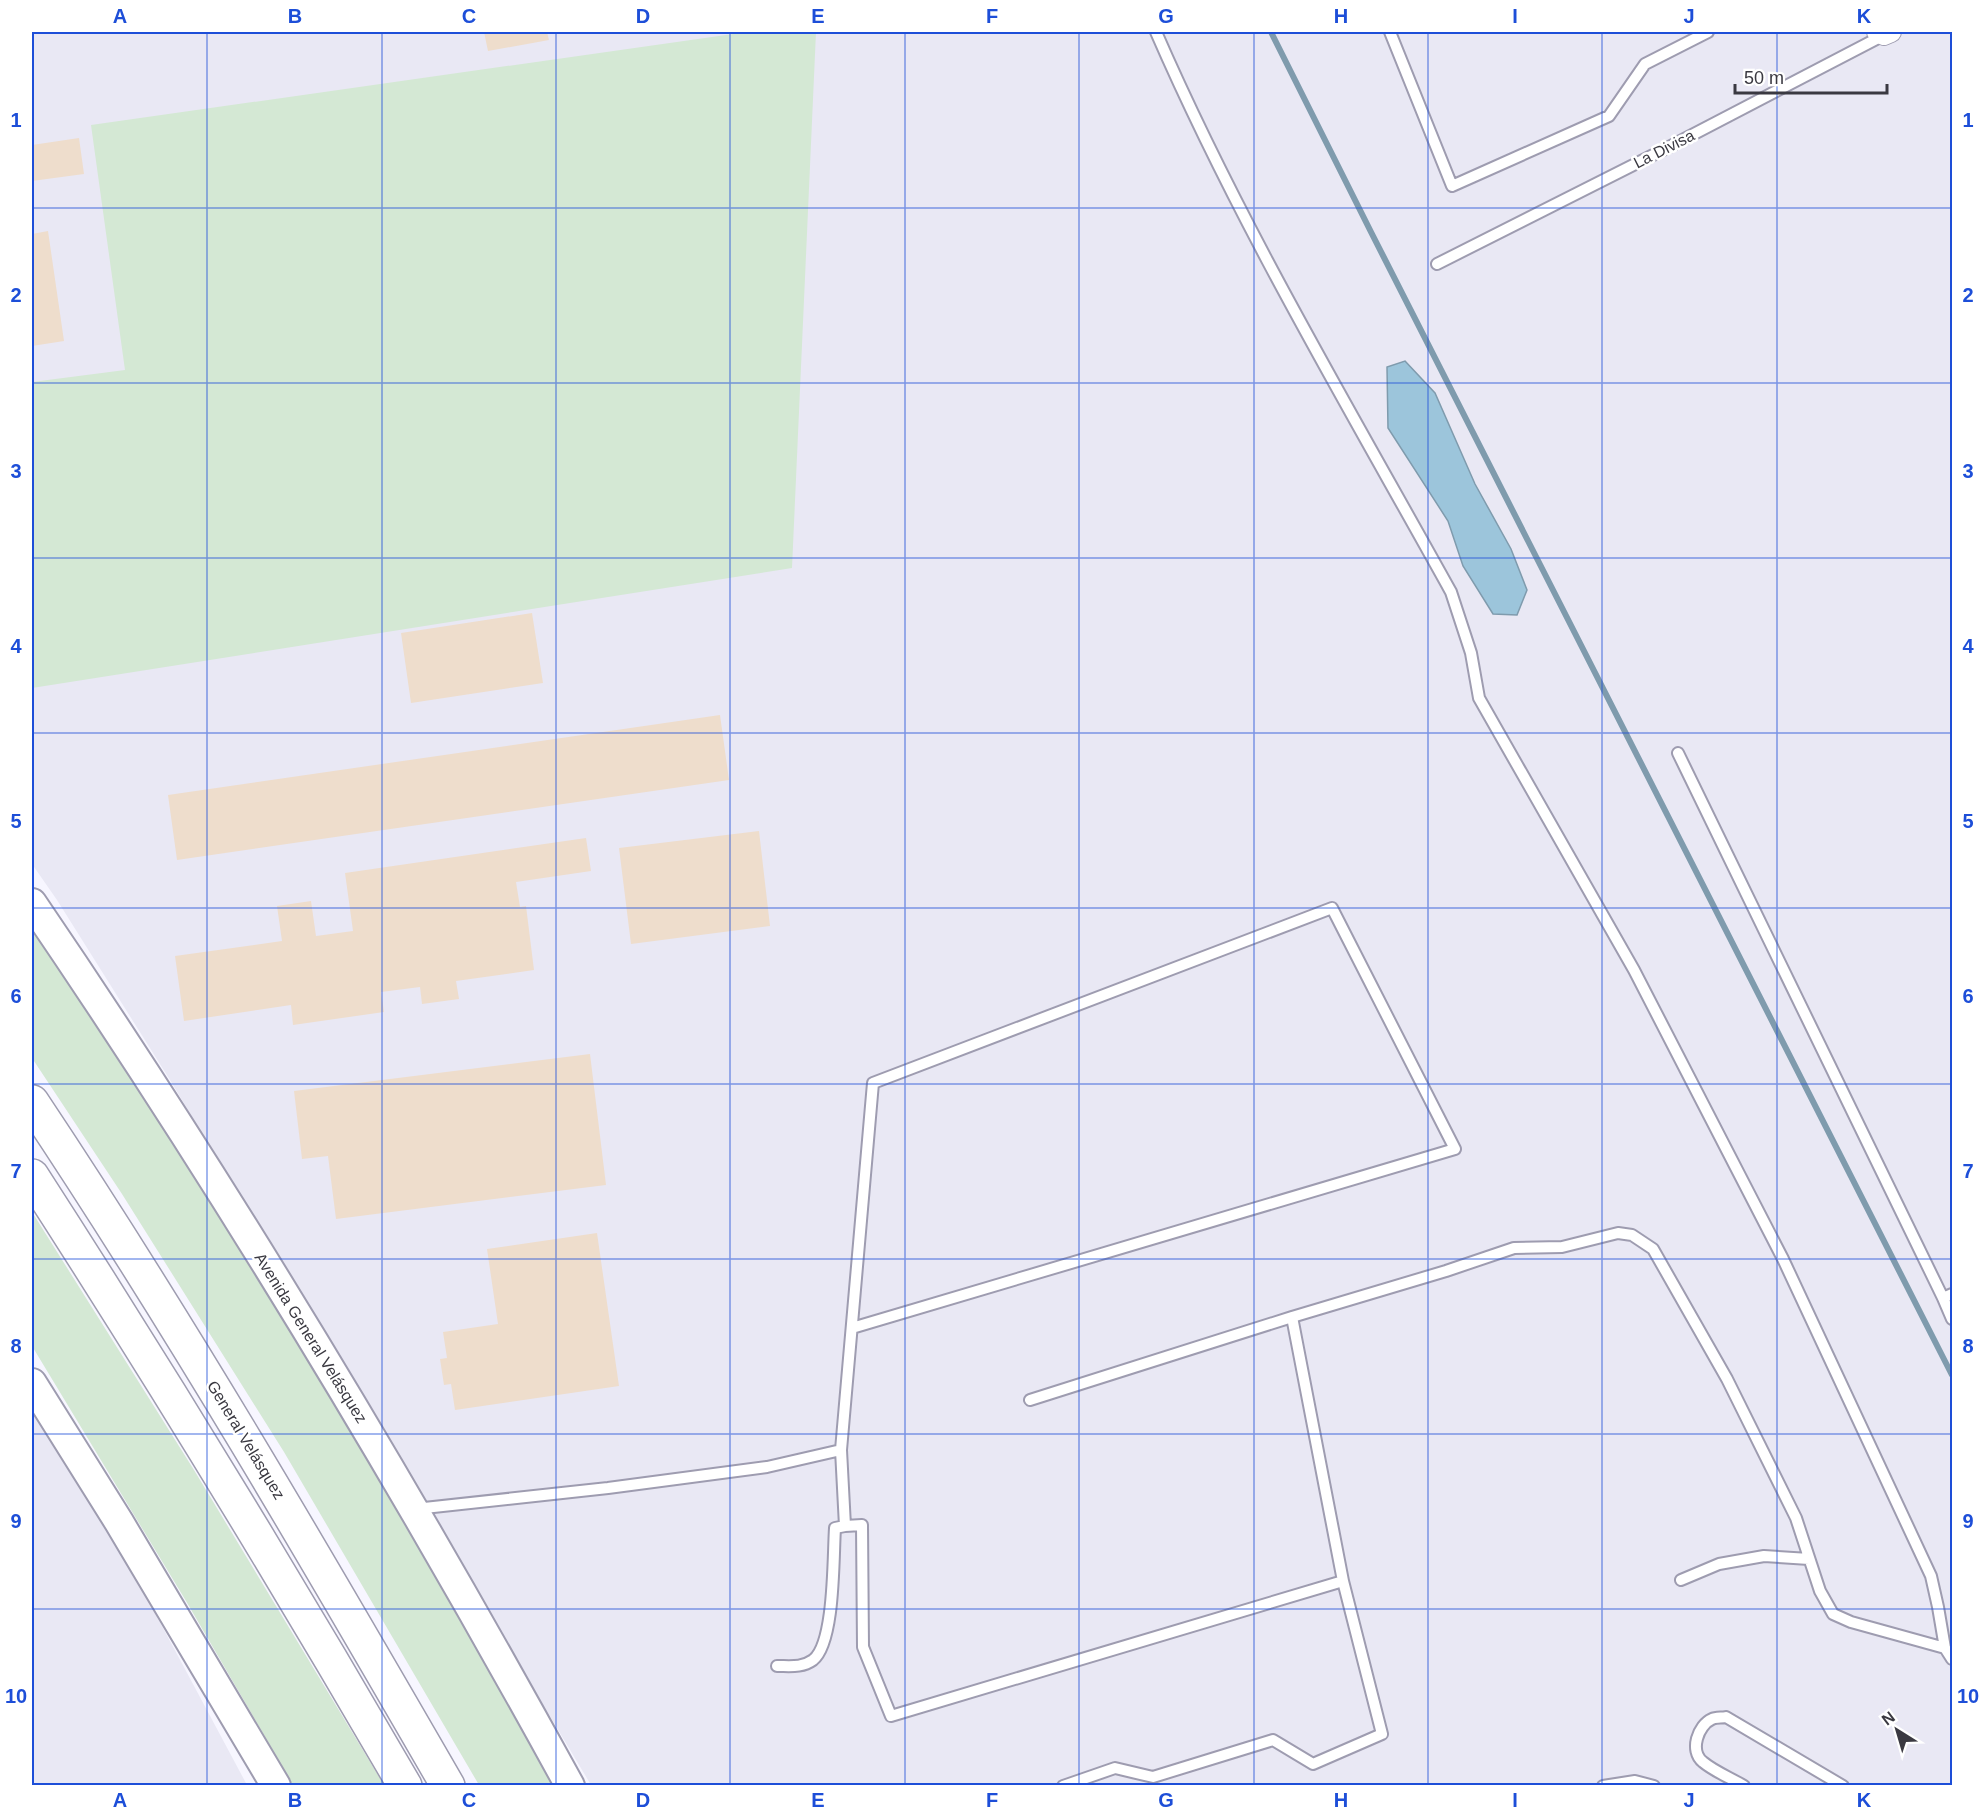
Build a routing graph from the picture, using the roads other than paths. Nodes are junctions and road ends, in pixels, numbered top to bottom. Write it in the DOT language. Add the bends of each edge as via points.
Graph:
graph roads {
  1 [pos="1156,32"];
  2 [pos="1390,32"];
  3 [pos="1708,32"];
  4 [pos="1884,33"];
  5 [pos="1437,264"];
  6 [pos="1678,753"];
  7 [pos="32,903"];
  8 [pos="32,1102"];
  9 [pos="32,1176"];
  10 [pos="1948,1296"];
  11 [pos="1292,1317"];
  12 [pos="1953,1319"];
  13 [pos="852,1328"];
  14 [pos="32,1383"];
  15 [pos="1030,1400"];
  16 [pos="841,1450"];
  17 [pos="415,1509"];
  18 [pos="845,1526"];
  19 [pos="1809,1559"];
  20 [pos="1681,1580"];
  21 [pos="1343,1581"];
  22 [pos="1945,1648"];
  23 [pos="1953,1659"];
  24 [pos="777,1666"];
  25 [pos="1150,1781"];
  26 [pos="276,1785"];
  27 [pos="405,1785"];
  28 [pos="448,1785"];
  29 [pos="570,1785"];
  30 [pos="1064,1785"];
  31 [pos="1602,1785"];
  32 [pos="1654,1785"];
  33 [pos="1744,1785"];
  34 [pos="1843,1785"];
  1 -- 22 [label="lane" via="1265,257 1451,592 1471,653 1479,698 1634,970 1783,1259 1931,1576"];
  2 -- 3 [label="lane" via="1452,186 1609,116 1645,64"];
  4 -- 5 [label="lane, La Divisa"];
  6 -- 10 [label="lane"];
  7 -- 17 [label="street, Avenida General Velásquez" via="186,1137"];
  8 -- 28 [label="highway, General Velásquez" via="214,1388"];
  9 -- 27 [label="highway" via="183,1415"];
  10 -- 12 [label="lane"];
  11 -- 15 [label="lane"];
  11 -- 19 [label="lane" via="1514,1248 1562,1248 1618,1233 1632,1235 1653,1249 1727,1379 1796,1518"];
  11 -- 21 [label="lane"];
  13 -- 13 [label="lane" via="873,1083 1332,908 1455,1149"];
  13 -- 16 [label="lane"];
  14 -- 26 [label="street"];
  16 -- 17 [label="lane" via="767,1467"];
  16 -- 18 [label="lane"];
  17 -- 29 [label="street, Avenida General Velásquez"];
  18 -- 21 [label="lane" via="862,1525 863,1647 891,1716"];
  18 -- 24 [label="lane" via="835,1528 829,1629 815,1659 800,1666"];
  19 -- 20 [label="lane" via="1764,1556 1719,1564"];
  19 -- 22 [label="lane" via="1833,1614"];
  21 -- 25 [label="lane" via="1382,1734 1313,1764 1273,1740"];
  22 -- 23 [label="lane"];
  25 -- 30 [label="lane" via="1115,1768"];
  31 -- 32 [label="lane" via="1635,1781"];
  33 -- 34 [label="lane" via="1701,1761 1698,1736 1701,1728 1713,1719 1726,1717"];
}
